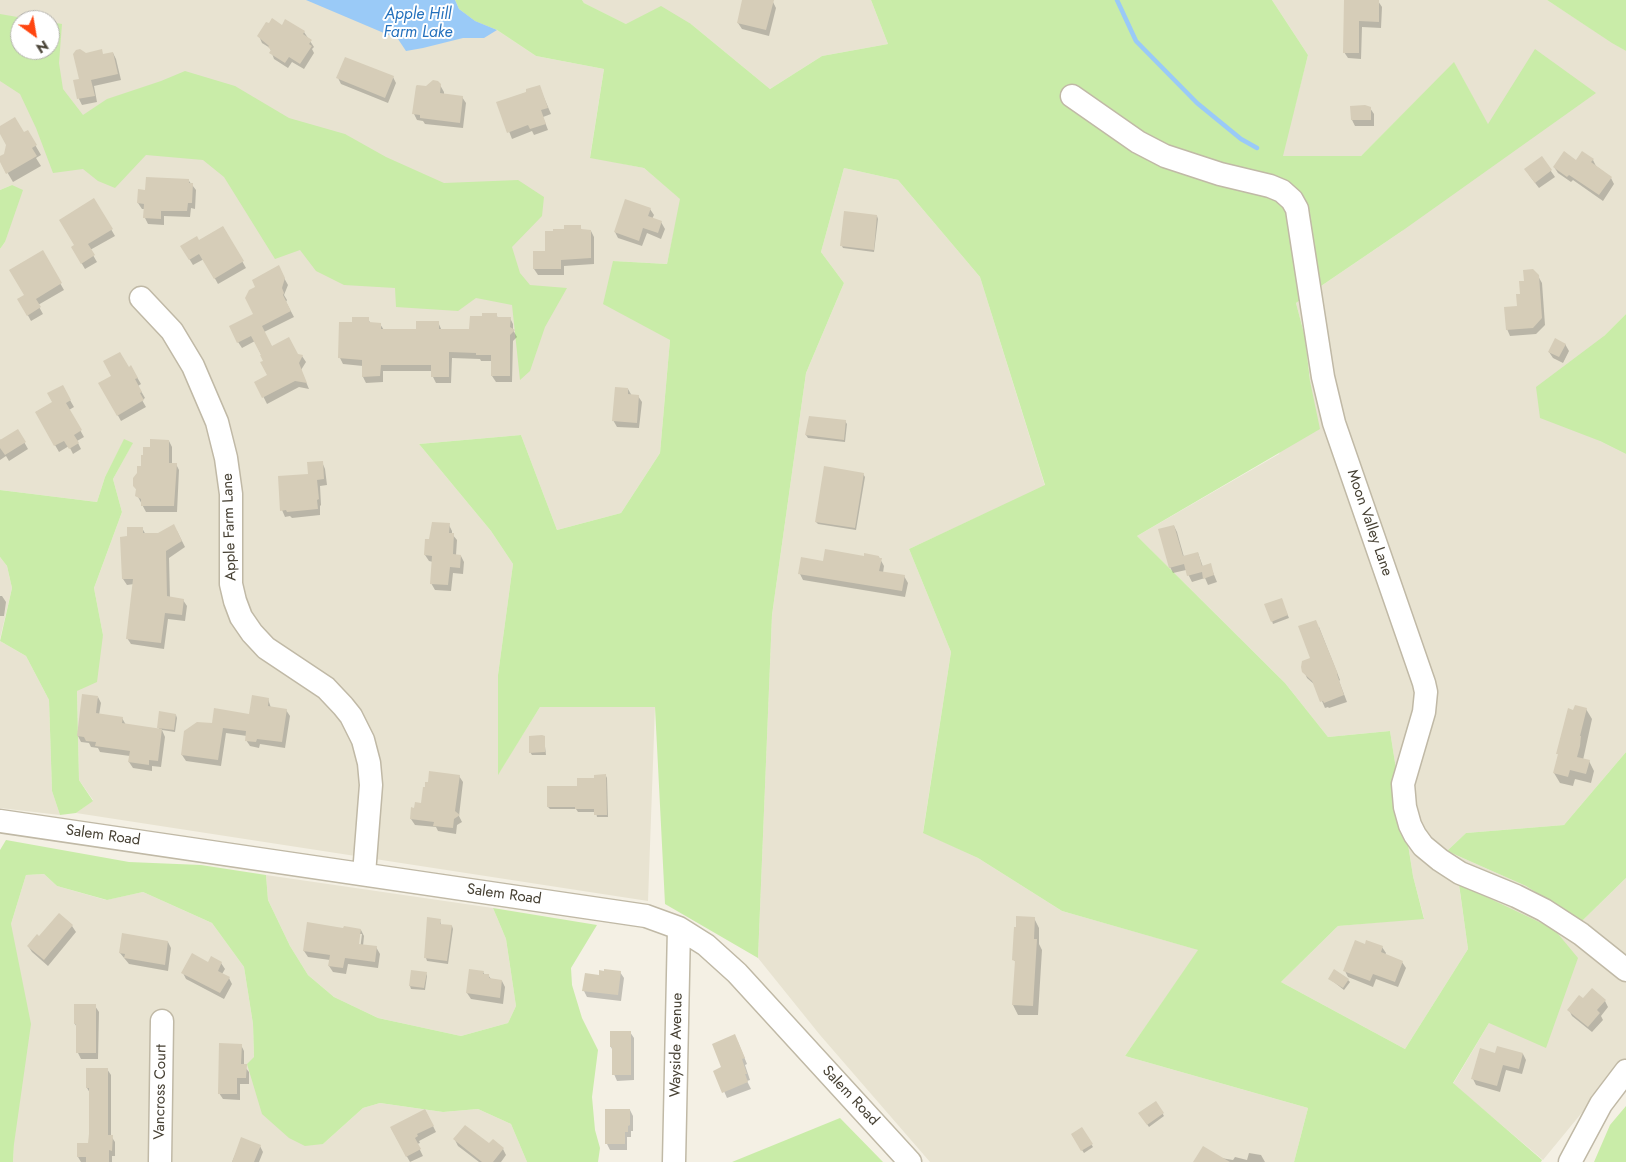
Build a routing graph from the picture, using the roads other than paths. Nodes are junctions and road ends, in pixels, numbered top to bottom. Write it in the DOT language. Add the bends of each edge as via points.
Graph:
graph roads {
  1 [pos="1072,96"];
  2 [pos="141,298"];
  3 [pos="0,821"];
  4 [pos="364,874"];
  5 [pos="679,928"];
  6 [pos="1626,970"];
  7 [pos="162,1021"];
  8 [pos="1626,1071"];
  9 [pos="160,1162"];
  10 [pos="674,1162"];
  11 [pos="910,1162"];
  12 [pos="1570,1162"];
  1 -- 6 [label="street, Moon Valley Lane" via="1138,142 1166,156 1270,186 1292,200 1297,209 1322,377 1334,423 1426,692 1424,712 1403,784 1410,825 1423,846 1440,860 1460,873 1544,910"];
  2 -- 4 [label="street, Apple Farm Lane" via="172,331 193,366 217,422 231,494 231,584 241,616 266,648 326,688 343,706 363,740 371,786"];
  3 -- 4 [label="street, Salem Road"];
  4 -- 5 [label="street, Salem Road" via="646,916"];
  5 -- 10 [label="street, Wayside Avenue"];
  5 -- 11 [label="street, Salem Road" via="737,973"];
  7 -- 9 [label="street, Vancross Court"];
  8 -- 12 [label="street" via="1601,1104"];
}
